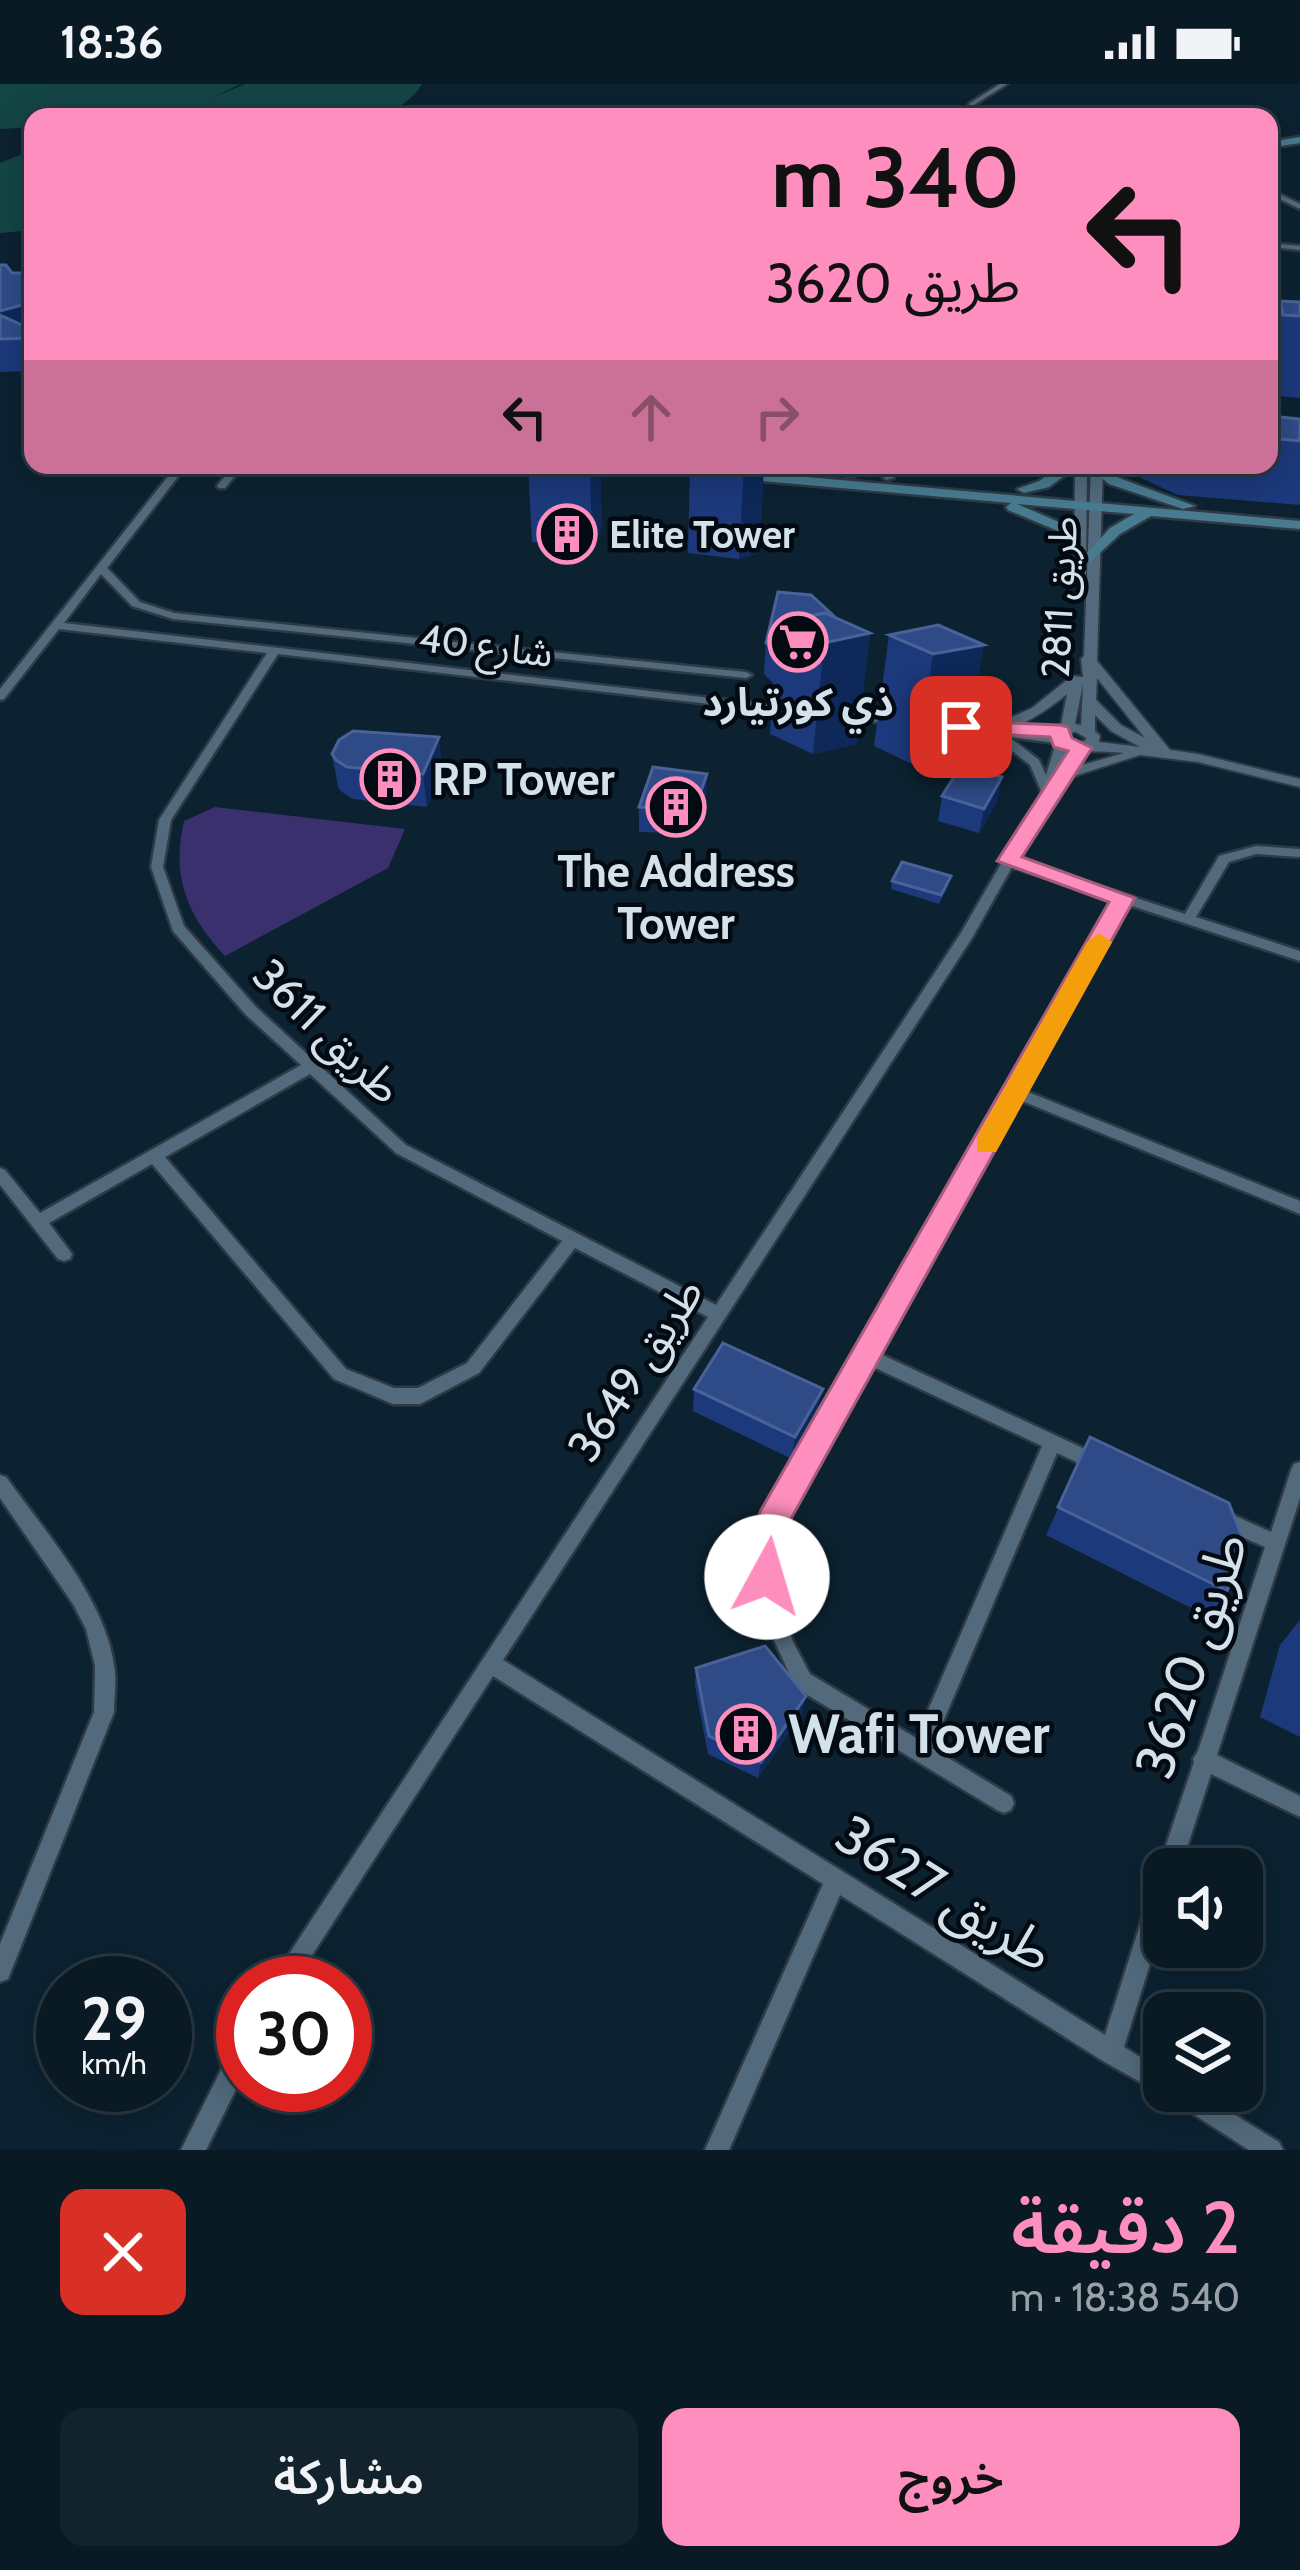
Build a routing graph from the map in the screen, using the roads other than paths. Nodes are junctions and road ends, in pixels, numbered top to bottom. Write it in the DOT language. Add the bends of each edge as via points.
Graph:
graph roads {
  1 [pos="1004,84"];
  2 [pos="970,108"];
  3 [pos="175,474"];
  4 [pos="232,474"];
  5 [pos="727,474"];
  6 [pos="838,474"];
  7 [pos="884,474"];
  8 [pos="1059,474"];
  9 [pos="1081,474"];
  10 [pos="1097,474"];
  11 [pos="1106,474"];
  12 [pos="849,475"];
  13 [pos="890,478"];
  14 [pos="222,487"];
  15 [pos="1024,489"];
  16 [pos="984,497"];
  17 [pos="1078,500"];
  18 [pos="1097,501"];
  19 [pos="1188,506"];
  20 [pos="1158,512"];
  21 [pos="1300,515"];
  22 [pos="1300,525"];
  23 [pos="1077,535"];
  24 [pos="1090,558"];
  25 [pos="100,567"];
  26 [pos="57,625"];
  27 [pos="326,633"];
  28 [pos="274,651"];
  29 [pos="313,655"];
  30 [pos="1088,659"];
  31 [pos="746,675"];
  32 [pos="1078,679"];
  33 [pos="0,697"];
  34 [pos="1087,699"];
  35 [pos="807,712"];
  36 [pos="829,714"];
  37 [pos="917,723"];
  38 [pos="939,725"];
  39 [pos="989,730"];
  40 [pos="1062,735"];
  41 [pos="1088,740"];
  42 [pos="1161,751"];
  43 [pos="1063,775"];
  44 [pos="1300,783"];
  45 [pos="1048,793"];
  46 [pos="1300,853"];
  47 [pos="1009,861"];
  48 [pos="1123,898"];
  49 [pos="1189,918"];
  50 [pos="1300,956"];
  51 [pos="308,1068"];
  52 [pos="1016,1094"];
  53 [pos="154,1155"];
  54 [pos="0,1174"];
  55 [pos="1300,1208"];
  56 [pos="39,1221"];
  57 [pos="571,1241"];
  58 [pos="64,1254"];
  59 [pos="719,1315"];
  60 [pos="866,1355"];
  61 [pos="1052,1444"];
  62 [pos="1300,1470"];
  63 [pos="1113,1471"];
  64 [pos="0,1484"];
  65 [pos="1195,1507"];
  66 [pos="1276,1544"];
  67 [pos="494,1665"];
  68 [pos="920,1752"];
  69 [pos="1203,1759"];
  70 [pos="1004,1803"];
  71 [pos="1300,1808"];
  72 [pos="1175,1848"];
  73 [pos="835,1882"];
  74 [pos="1143,1951"];
  75 [pos="299,1956"];
  76 [pos="0,1971"];
  77 [pos="1111,2053"];
  78 [pos="1143,2072"];
  79 [pos="216,2104"];
  80 [pos="1209,2112"];
  81 [pos="193,2150"];
  82 [pos="717,2150"];
  83 [pos="1271,2150"];
  1 -- 2 [label="street"];
  3 -- 25 [label="street"];
  4 -- 14 [label="street"];
  5 -- 16 [label="main road"];
  6 -- 12 [label="main road"];
  7 -- 13 [label="street"];
  8 -- 15 [label="main road"];
  9 -- 17 [label="street, طريق 2811"];
  10 -- 18 [label="street, طريق 2811"];
  11 -- 19 [label="main road"];
  12 -- 13 [label="main road"];
  13 -- 15 [label="main road"];
  15 -- 17 [label="main road"];
  16 -- 17 [label="main road"];
  16 -- 23 [label="main road"];
  17 -- 18 [label="main road"];
  17 -- 23 [label="street, طريق 2811"];
  18 -- 19 [label="main road"];
  18 -- 20 [label="main road"];
  18 -- 24 [label="street, طريق 2811"];
  19 -- 21 [label="main road"];
  20 -- 22 [label="main road"];
  20 -- 24 [label="main road" via="1130,520"];
  23 -- 32 [label="street, طريق 2811"];
  24 -- 30 [label="street, طريق 2811"];
  25 -- 26 [label="street"];
  25 -- 27 [label="street, شارع 40" via="136,604 158,613"];
  26 -- 28 [label="street, شارع 40"];
  26 -- 33 [label="street"];
  27 -- 29 [label="street"];
  27 -- 31 [label="street, شارع 40"];
  28 -- 29 [label="street, شارع 40"];
  28 -- 51 [label="street, طريق 3611" via="165,820 158,867 164,900 187,940"];
  29 -- 35 [label="street, شارع 40"];
  30 -- 34 [label="street, طريق 2811"];
  30 -- 42 [label="street"];
  32 -- 39 [label="street" via="1037,711"];
  32 -- 40 [label="street, طريق 2811"];
  34 -- 41 [label="street, طريق 2811"];
  34 -- 42 [label="street" via="1116,728"];
  36 -- 37 [label="street"];
  38 -- 39 [label="street"];
  39 -- 40 [label="street"];
  39 -- 45 [label="street" via="1035,763"];
  40 -- 41 [label="street"];
  40 -- 45 [label="street, طريق 3649"];
  41 -- 42 [label="street"];
  41 -- 43 [label="street, طريق 3649"];
  42 -- 43 [label="street"];
  42 -- 44 [label="street"];
  43 -- 45 [label="street, طريق 3649"];
  45 -- 47 [label="street, طريق 3649"];
  46 -- 49 [label="street" via="1256,850 1224,859"];
  47 -- 48 [label="street"];
  47 -- 59 [label="street, طريق 3649"];
  48 -- 49 [label="street"];
  48 -- 52 [label="street"];
  49 -- 50 [label="street"];
  51 -- 53 [label="street"];
  51 -- 57 [label="street, طريق 3611" via="401,1150"];
  52 -- 55 [label="street"];
  52 -- 60 [label="street"];
  53 -- 56 [label="street"];
  53 -- 57 [label="street" via="340,1375 365,1389 420,1396 473,1368"];
  54 -- 56 [label="street"];
  56 -- 58 [label="street"];
  57 -- 59 [label="street, طريق 3611"];
  59 -- 67 [label="street, طريق 3649"];
  60 -- 61 [label="street"];
  60 -- 68 [label="street" via="766,1534 763,1562 803,1681"];
  61 -- 63 [label="street"];
  61 -- 68 [label="street"];
  62 -- 66 [label="street, طريق 3620"];
  64 -- 76 [label="street" via="80,1598 105,1666 98,1729"];
  65 -- 66 [label="street"];
  66 -- 69 [label="street, طريق 3620"];
  67 -- 73 [label="street, طريق 3627"];
  67 -- 75 [label="street, طريق 3649"];
  68 -- 70 [label="street"];
  69 -- 71 [label="street"];
  69 -- 72 [label="street, طريق 3620"];
  73 -- 77 [label="street, طريق 3627"];
  73 -- 82 [label="street"];
  74 -- 77 [label="street"];
  77 -- 78 [label="street, طريق 3627"];
  79 -- 81 [label="street"];
  80 -- 83 [label="street"];
}
